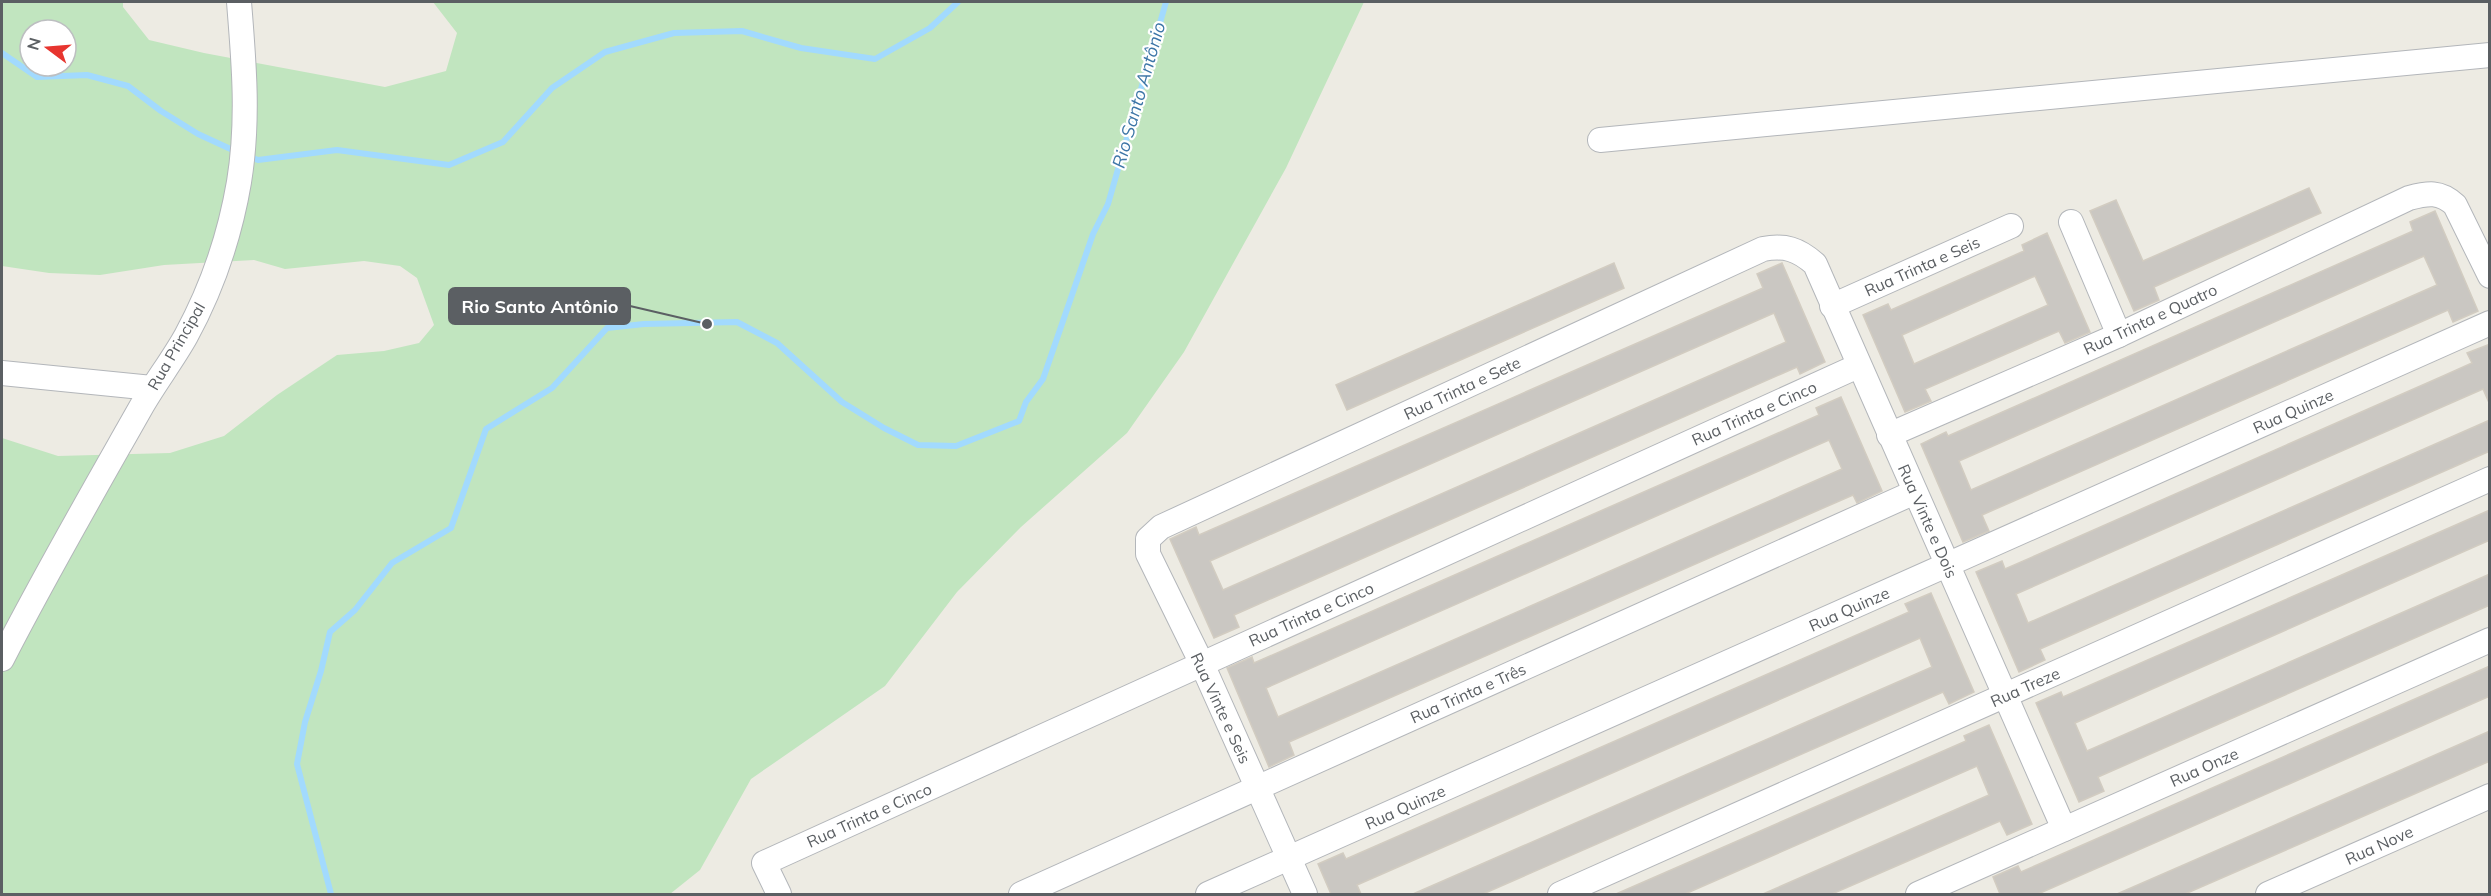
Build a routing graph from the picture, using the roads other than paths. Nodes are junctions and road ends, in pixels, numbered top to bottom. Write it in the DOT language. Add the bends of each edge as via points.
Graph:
graph roads {
  1 [pos="239,2"];
  2 [pos="2490,55"];
  3 [pos="1600,140"];
  4 [pos="2071,222"];
  5 [pos="2011,226"];
  6 [pos="1763,249"];
  7 [pos="2490,276"];
  8 [pos="1833,306"];
  9 [pos="2490,323"];
  10 [pos="2119,335"];
  11 [pos="1858,366"];
  12 [pos="2,373"];
  13 [pos="152,388"];
  14 [pos="1889,435"];
  15 [pos="2490,479"];
  16 [pos="1915,492"];
  17 [pos="1161,527"];
  18 [pos="1948,565"];
  19 [pos="2490,640"];
  20 [pos="2,660"];
  21 [pos="1202,664"];
  22 [pos="2006,695"];
  23 [pos="1258,788"];
  24 [pos="2490,796"];
  25 [pos="2064,829"];
  26 [pos="1290,858"];
  27 [pos="1968,884"];
  28 [pos="779,894"];
  29 [pos="1021,894"];
  30 [pos="1208,894"];
  31 [pos="1305,894"];
  32 [pos="1560,894"];
  33 [pos="1918,894"];
  34 [pos="2268,894"];
  1 -- 13 [label="street, Rua Principal" via="246,97 241,168 221,252 203,300"];
  2 -- 3 [label="street"];
  4 -- 10 [label="street"];
  5 -- 8 [label="street, Rua Trinta e Seis"];
  6 -- 8 [label="street, Rua Vinte e Dois" via="1779,246 1806,256 1815,264"];
  6 -- 17 [label="street, Rua Trinta e Sete"];
  7 -- 10 [label="street, Rua Trinta e Quatro" via="2455,205 2437,193 2426,193"];
  8 -- 11 [label="street, Rua Vinte e Dois"];
  9 -- 18 [label="street, Rua Quinze"];
  10 -- 14 [label="street, Rua Trinta e Quatro"];
  11 -- 14 [label="street, Rua Vinte e Dois"];
  11 -- 21 [label="street, Rua Trinta e Cinco"];
  12 -- 13 [label="street"];
  13 -- 20 [label="street, Rua Principal"];
  14 -- 16 [label="street, Rua Vinte e Dois"];
  15 -- 22 [label="street, Rua Treze"];
  16 -- 18 [label="street, Rua Vinte e Dois"];
  16 -- 23 [label="street, Rua Trinta e Três"];
  17 -- 21 [label="street, Rua Vinte e Seis" via="1148,539 1148,554"];
  18 -- 22 [label="street, Rua Vinte e Dois"];
  18 -- 26 [label="street, Rua Quinze"];
  19 -- 25 [label="street, Rua Onze"];
  21 -- 23 [label="street, Rua Vinte e Seis"];
  21 -- 28 [label="street, Rua Trinta e Cinco" via="764,862"];
  22 -- 25 [label="street, Rua Vinte e Dois"];
  22 -- 32 [label="street, Rua Treze"];
  23 -- 26 [label="street, Rua Vinte e Seis"];
  23 -- 29 [label="street, Rua Trinta e Três"];
  24 -- 34 [label="street, Rua Nove"];
  25 -- 27 [label="street, Rua Onze"];
  26 -- 30 [label="street, Rua Quinze"];
  26 -- 31 [label="street, Rua Vinte e Seis"];
  27 -- 33 [label="street, Rua Onze"];
}
